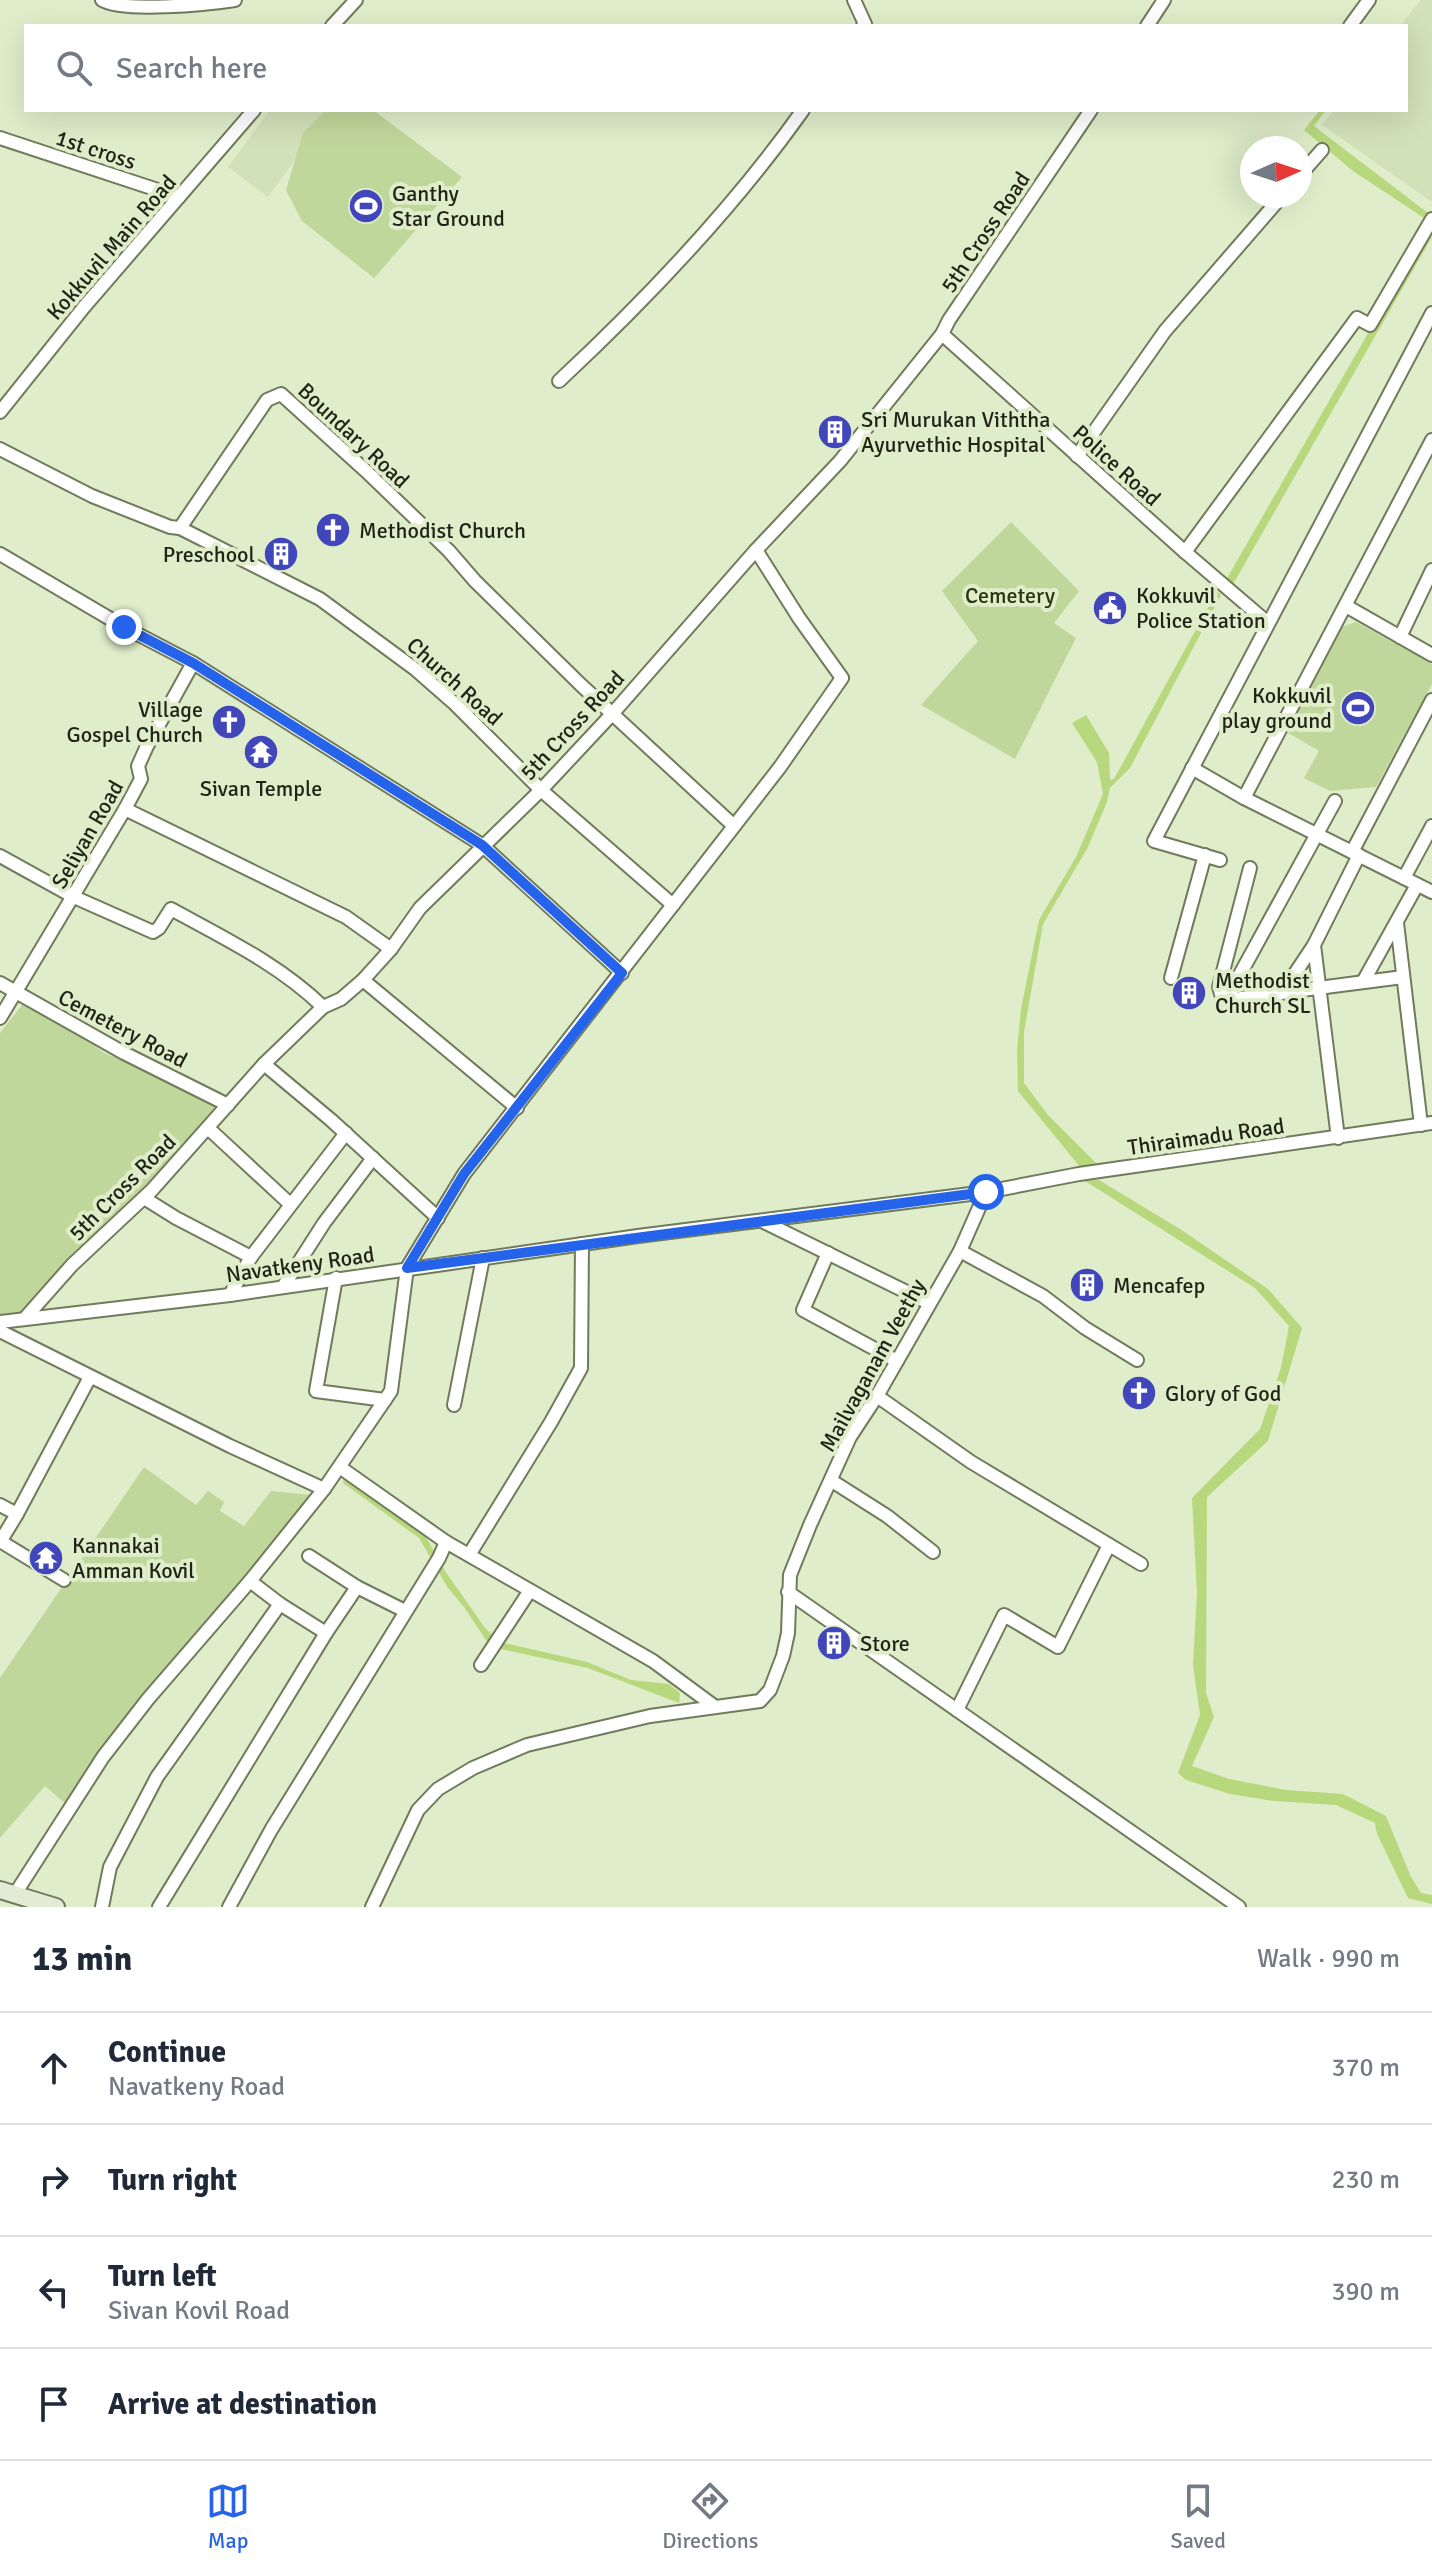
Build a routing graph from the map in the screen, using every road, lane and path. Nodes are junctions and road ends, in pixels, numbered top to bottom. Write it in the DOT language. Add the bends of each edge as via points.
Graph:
graph roads {
  1 [pos="102,0"];
  2 [pos="235,0"];
  3 [pos="356,0"];
  4 [pos="854,0"];
  5 [pos="1164,0"];
  6 [pos="1369,0"];
  7 [pos="334,24"];
  8 [pos="865,24"];
  9 [pos="1148,24"];
  10 [pos="1351,24"];
  11 [pos="252,112"];
  12 [pos="802,112"];
  13 [pos="1090,112"];
  14 [pos="0,138"];
  15 [pos="1322,150"];
  16 [pos="1312,161"];
  17 [pos="179,197"];
  18 [pos="1272,208"];
  19 [pos="1432,219"];
  20 [pos="1432,313"];
  21 [pos="942,334"];
  22 [pos="559,381"];
  23 [pos="0,412"];
  24 [pos="1432,440"];
  25 [pos="0,449"];
  26 [pos="1077,456"];
  27 [pos="180,528"];
  28 [pos="756,550"];
  29 [pos="1185,552"];
  30 [pos="0,554"];
  31 [pos="1432,570"];
  32 [pos="1346,606"];
  33 [pos="1268,623"];
  34 [pos="1400,637"];
  35 [pos="1432,655"];
  36 [pos="193,663"];
  37 [pos="1432,700"];
  38 [pos="613,713"];
  39 [pos="1192,768"];
  40 [pos="541,790"];
  41 [pos="1244,798"];
  42 [pos="1335,801"];
  43 [pos="125,809"];
  44 [pos="734,826"];
  45 [pos="1432,826"];
  46 [pos="1319,835"];
  47 [pos="482,845"];
  48 [pos="1356,854"];
  49 [pos="1205,855"];
  50 [pos="0,856"];
  51 [pos="1220,860"];
  52 [pos="1250,868"];
  53 [pos="1404,878"];
  54 [pos="1417,885"];
  55 [pos="1432,892"];
  56 [pos="74,897"];
  57 [pos="673,905"];
  58 [pos="1397,923"];
  59 [pos="1314,945"];
  60 [pos="391,949"];
  61 [pos="622,973"];
  62 [pos="1403,977"];
  63 [pos="1171,978"];
  64 [pos="363,980"];
  65 [pos="1363,982"];
  66 [pos="0,983"];
  67 [pos="1319,988"];
  68 [pos="16,993"];
  69 [pos="1282,993"];
  70 [pos="1226,1000"];
  71 [pos="323,1007"];
  72 [pos="0,1018"];
  73 [pos="264,1064"];
  74 [pos="228,1105"];
  75 [pos="517,1108"];
  76 [pos="1427,1124"];
  77 [pos="208,1128"];
  78 [pos="346,1133"];
  79 [pos="1338,1138"];
  80 [pos="373,1158"];
  81 [pos="986,1192"];
  82 [pos="144,1198"];
  83 [pos="290,1204"];
  84 [pos="438,1218"];
  85 [pos="764,1222"];
  86 [pos="582,1244"];
  87 [pos="960,1251"];
  88 [pos="828,1253"];
  89 [pos="251,1257"];
  90 [pos="483,1258"];
  91 [pos="407,1268"];
  92 [pos="336,1278"];
  93 [pos="283,1287"];
  94 [pos="230,1295"];
  95 [pos="929,1303"];
  96 [pos="26,1317"];
  97 [pos="0,1322"];
  98 [pos="0,1331"];
  99 [pos="1137,1360"];
  100 [pos="897,1361"];
  101 [pos="90,1377"];
  102 [pos="877,1396"];
  103 [pos="385,1400"];
  104 [pos="454,1405"];
  105 [pos="341,1468"];
  106 [pos="832,1481"];
  107 [pos="324,1489"];
  108 [pos="0,1505"];
  109 [pos="17,1514"];
  110 [pos="0,1542"];
  111 [pos="446,1542"];
  112 [pos="1109,1545"];
  113 [pos="933,1552"];
  114 [pos="469,1555"];
  115 [pos="309,1556"];
  116 [pos="1141,1564"];
  117 [pos="64,1580"];
  118 [pos="250,1581"];
  119 [pos="357,1587"];
  120 [pos="529,1592"];
  121 [pos="788,1592"];
  122 [pos="280,1604"];
  123 [pos="405,1611"];
  124 [pos="326,1633"];
  125 [pos="481,1665"];
  126 [pos="714,1706"];
  127 [pos="957,1710"];
  128 [pos="7,1892"];
  129 [pos="56,1907"];
  130 [pos="102,1907"];
  131 [pos="159,1907"];
  132 [pos="229,1907"];
  133 [pos="372,1907"];
  134 [pos="1239,1907"];
  1 -- 2 [label="street" via="195,6"];
  3 -- 7 [label="street"];
  4 -- 8 [label="street"];
  5 -- 9 [label="street"];
  6 -- 10 [label="street"];
  11 -- 17 [label="street, Kokkuvil Main Road"];
  12 -- 22 [label="street" via="720,219"];
  13 -- 21 [label="street, 5th Cross Road"];
  14 -- 17 [label="street, 1st cross"];
  15 -- 16 [label="street"];
  17 -- 23 [label="street, Kokkuvil Main Road"];
  18 -- 26 [label="street" via="1165,331"];
  19 -- 29 [label="street" via="1370,325 1357,318"];
  20 -- 33 [label="street"];
  21 -- 26 [label="street, Police Road"];
  21 -- 28 [label="street, 5th Cross Road" via="840,461"];
  24 -- 32 [label="street"];
  25 -- 27 [label="street" via="92,496"];
  26 -- 29 [label="street, Police Road"];
  27 -- 38 [label="street, Boundary Road" via="267,400 281,394"];
  27 -- 40 [label="street, Church Road" via="284,579 348,618 455,704"];
  28 -- 38 [label="street, 5th Cross Road"];
  28 -- 44 [label="street" via="842,678"];
  29 -- 33 [label="street, Police Road"];
  30 -- 36 [label="street"];
  31 -- 34 [label="street"];
  32 -- 34 [label="street"];
  32 -- 41 [label="street"];
  33 -- 39 [label="street"];
  34 -- 35 [label="street"];
  36 -- 43 [label="street, Seliyan Road" via="147,746 138,766 141,779"];
  36 -- 47 [label="street"];
  37 -- 48 [label="street"];
  38 -- 40 [label="street, 5th Cross Road"];
  38 -- 44 [label="street, Boundary Road"];
  39 -- 41 [label="street"];
  39 -- 49 [label="street" via="1154,841"];
  40 -- 47 [label="street, 5th Cross Road"];
  40 -- 57 [label="street, Church Road"];
  41 -- 46 [label="street"];
  42 -- 46 [label="street"];
  43 -- 56 [label="street, Seliyan Road"];
  43 -- 60 [label="street" via="346,917"];
  44 -- 57 [label="street"];
  45 -- 53 [label="street"];
  46 -- 48 [label="street"];
  46 -- 70 [label="street"];
  47 -- 60 [label="street, 5th Cross Road" via="420,908"];
  47 -- 61 [label="street"];
  48 -- 53 [label="street"];
  48 -- 59 [label="street"];
  49 -- 51 [label="street"];
  49 -- 63 [label="street"];
  50 -- 56 [label="street"];
  52 -- 70 [label="street" via="1219,987"];
  53 -- 54 [label="street"];
  54 -- 55 [label="street"];
  54 -- 58 [label="street"];
  56 -- 68 [label="street, Seliyan Road"];
  56 -- 71 [label="street" via="153,932 171,909 300,984"];
  57 -- 61 [label="street"];
  58 -- 62 [label="street"];
  58 -- 65 [label="street"];
  59 -- 67 [label="street"];
  59 -- 69 [label="street"];
  60 -- 64 [label="street, 5th Cross Road"];
  61 -- 75 [label="street"];
  62 -- 65 [label="street"];
  62 -- 76 [label="street"];
  64 -- 71 [label="street, 5th Cross Road"];
  64 -- 75 [label="street"];
  65 -- 67 [label="street"];
  66 -- 68 [label="street, Cemetery Road"];
  67 -- 69 [label="street"];
  67 -- 79 [label="street"];
  68 -- 72 [label="street, Seliyan Road"];
  68 -- 74 [label="street, Cemetery Road"];
  69 -- 70 [label="street"];
  71 -- 73 [label="street, 5th Cross Road"];
  73 -- 74 [label="street, 5th Cross Road"];
  73 -- 78 [label="street"];
  74 -- 77 [label="street, 5th Cross Road"];
  75 -- 84 [label="street" via="464,1174"];
  76 -- 79 [label="street, Thiraimadu Road"];
  77 -- 82 [label="street, 5th Cross Road"];
  77 -- 83 [label="street"];
  78 -- 80 [label="street"];
  78 -- 83 [label="street"];
  79 -- 81 [label="street, Thiraimadu Road"];
  80 -- 84 [label="street"];
  80 -- 93 [label="street"];
  81 -- 85 [label="street, Navatkeny Road"];
  81 -- 87 [label="street, Mailvaganam Veethy"];
  82 -- 89 [label="street"];
  82 -- 96 [label="street, 5th Cross Road"];
  83 -- 89 [label="street"];
  84 -- 91 [label="street"];
  85 -- 86 [label="street, Navatkeny Road"];
  85 -- 88 [label="street"];
  86 -- 90 [label="street, Navatkeny Road"];
  86 -- 114 [label="street" via="581,1368"];
  87 -- 95 [label="street, Mailvaganam Veethy"];
  87 -- 99 [label="street" via="1043,1296"];
  88 -- 95 [label="street"];
  88 -- 100 [label="street" via="803,1310"];
  89 -- 94 [label="street"];
  90 -- 91 [label="street, Navatkeny Road"];
  90 -- 104 [label="street"];
  91 -- 92 [label="street, Navatkeny Road"];
  91 -- 103 [label="street" via="391,1391"];
  92 -- 93 [label="street, Navatkeny Road"];
  92 -- 103 [label="street" via="316,1391"];
  93 -- 94 [label="street, Navatkeny Road"];
  94 -- 96 [label="street, Navatkeny Road"];
  95 -- 100 [label="street, Mailvaganam Veethy"];
  96 -- 97 [label="street, Navatkeny Road"];
  98 -- 101 [label="street"];
  100 -- 102 [label="street, Mailvaganam Veethy"];
  101 -- 107 [label="street"];
  101 -- 109 [label="street"];
  102 -- 106 [label="street, Mailvaganam Veethy" via="850,1437"];
  102 -- 112 [label="street" via="971,1462"];
  103 -- 105 [label="street"];
  105 -- 107 [label="street"];
  105 -- 111 [label="street"];
  106 -- 113 [label="street"];
  106 -- 121 [label="street, Mailvaganam Veethy" via="790,1575"];
  107 -- 118 [label="street"];
  108 -- 109 [label="street"];
  109 -- 110 [label="street"];
  110 -- 117 [label="street"];
  111 -- 114 [label="street"];
  111 -- 123 [label="street"];
  112 -- 116 [label="street"];
  112 -- 127 [label="street" via="1058,1647 1004,1615"];
  114 -- 120 [label="street"];
  115 -- 119 [label="street"];
  118 -- 122 [label="street"];
  118 -- 128 [label="street" via="148,1699"];
  119 -- 123 [label="street"];
  119 -- 124 [label="street"];
  120 -- 125 [label="street"];
  120 -- 126 [label="street" via="653,1661"];
  121 -- 126 [label="street, Mailvaganam Veethy" via="788,1633 770,1690 760,1701"];
  121 -- 127 [label="street"];
  122 -- 124 [label="street"];
  122 -- 130 [label="street" via="157,1777 110,1867"];
  123 -- 132 [label="street"];
  124 -- 131 [label="street"];
  126 -- 133 [label="street, Mailvaganam Veethy" via="527,1745 473,1768 438,1789 418,1810"];
  127 -- 134 [label="street"];
  128 -- 129 [label="main road"];
}
